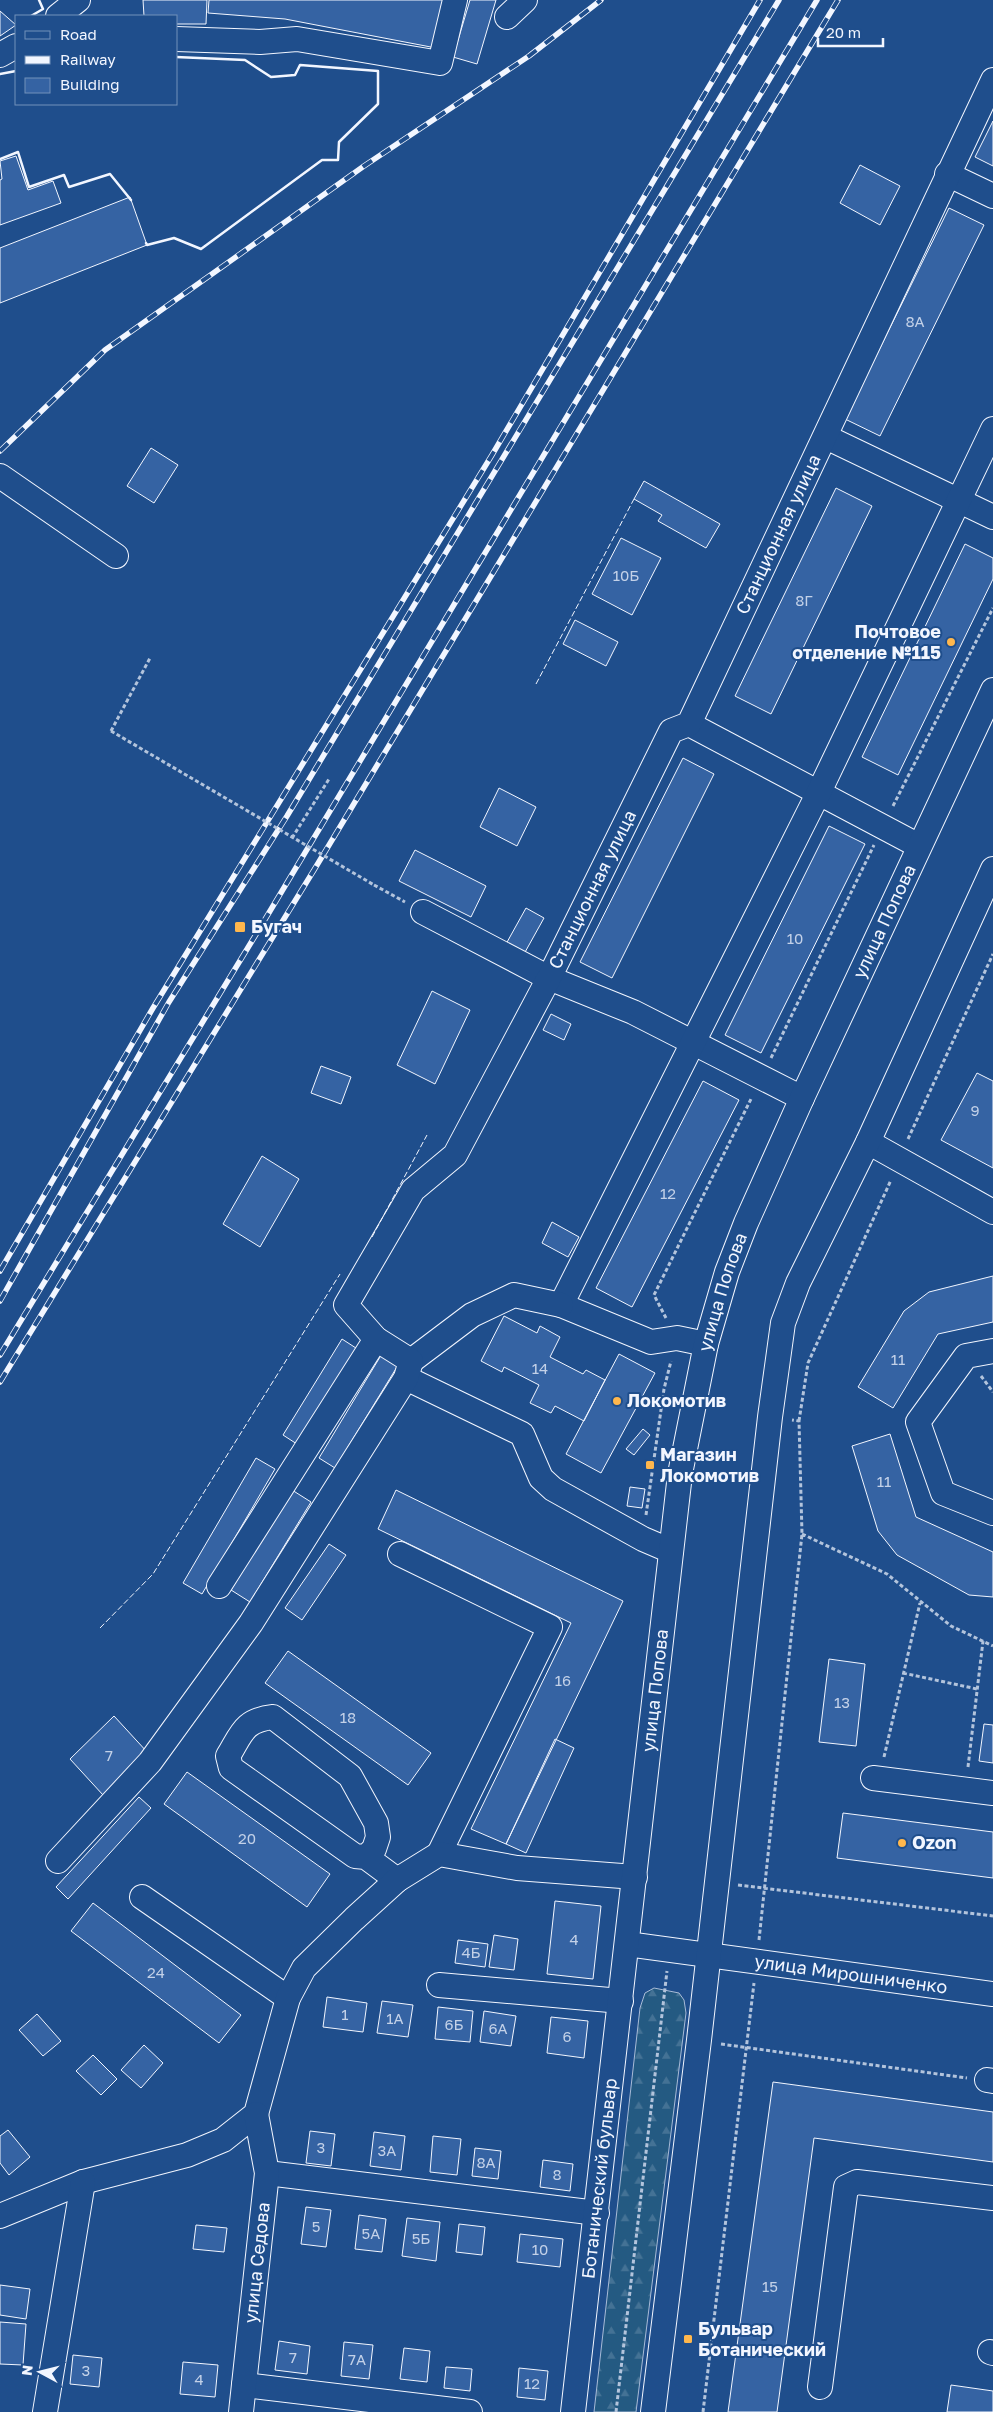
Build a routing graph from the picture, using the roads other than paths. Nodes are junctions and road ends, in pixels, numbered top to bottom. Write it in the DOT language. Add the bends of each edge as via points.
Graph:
graph roads {
  1 [pos="78,0"];
  2 [pos="455,0"];
  3 [pos="525,0"];
  4 [pos="59,15"];
  5 [pos="508,17"];
  6 [pos="178,39"];
  7 [pos="15,47"];
  8 [pos="0,55"];
  9 [pos="993,80"];
  10 [pos="947,174"];
  11 [pos="993,196"];
  12 [pos="993,428"];
  13 [pos="826,438"];
  14 [pos="0,476"];
  15 [pos="959,502"];
  16 [pos="993,516"];
  17 [pos="116,556"];
  18 [pos="993,690"];
  19 [pos="689,724"];
  20 [pos="819,792"];
  21 [pos="919,846"];
  22 [pos="993,869"];
  23 [pos="423,912"];
  24 [pos="549,978"];
  25 [pos="692,1043"];
  26 [pos="802,1098"];
  27 [pos="868,1142"];
  28 [pos="993,1212"];
  29 [pos="561,1304"];
  30 [pos="376,1339"];
  31 [pos="706,1344"];
  32 [pos="993,1351"];
  33 [pos="408,1369"];
  34 [pos="993,1513"];
  35 [pos="671,1551"];
  36 [pos="400,1554"];
  37 [pos="219,1586"];
  38 [pos="878,1779"];
  39 [pos="993,1793"];
  40 [pos="439,1854"];
  41 [pos="366,1856"];
  42 [pos="58,1861"];
  43 [pos="635,1877"];
  44 [pos="397,1880"];
  45 [pos="142,1897"];
  46 [pos="627,1944"];
  47 [pos="709,1954"];
  48 [pos="439,1985"];
  49 [pos="993,1994"];
  50 [pos="288,1998"];
  51 [pos="621,2001"];
  52 [pos="256,2114"];
  53 [pos="267,2173"];
  54 [pos="83,2182"];
  55 [pos="993,2198"];
  56 [pos="597,2213"];
  57 [pos="0,2216"];
  58 [pos="244,2385"];
  59 [pos="820,2387"];
  60 [pos="45,2412"];
  61 [pos="241,2412"];
  62 [pos="470,2412"];
  63 [pos="573,2412"];
  64 [pos="653,2412"];
  1 -- 4 [label="street"];
  2 -- 6 [label="street" via="440,63 297,39 260,42"];
  3 -- 5 [label="street"];
  7 -- 8 [label="street"];
  9 -- 10 [label="street, Станционная улица"];
  10 -- 11 [label="street"];
  10 -- 13 [label="street, Станционная улица"];
  12 -- 15 [label="street"];
  13 -- 15 [label="street"];
  13 -- 19 [label="street, Станционная улица"];
  14 -- 17 [label="street"];
  15 -- 16 [label="street"];
  15 -- 20 [label="street"];
  18 -- 21 [label="street, улица Попова"];
  19 -- 20 [label="street"];
  19 -- 24 [label="street, Станционная улица" via="671,732"];
  20 -- 21 [label="street"];
  20 -- 25 [label="street"];
  21 -- 26 [label="street, улица Попова"];
  22 -- 27 [label="street"];
  23 -- 24 [label="street"];
  24 -- 25 [label="street" via="632,1012"];
  24 -- 30 [label="street, Станционная улица" via="455,1155 412,1190 346,1304"];
  25 -- 26 [label="street"];
  25 -- 29 [label="street"];
  26 -- 31 [label="street, улица Попова" via="764,1179 727,1272"];
  27 -- 28 [label="street"];
  27 -- 47 [label="street" via="798,1283 784,1323 770,1417"];
  29 -- 31 [label="street" via="651,1342 677,1338"];
  29 -- 33 [label="street" via="514,1295 472,1315"];
  30 -- 33 [label="street"];
  30 -- 37 [label="street"];
  31 -- 35 [label="street, улица Попова" via="680,1474"];
  32 -- 34 [label="street" via="966,1356 918,1422 943,1492"];
  33 -- 35 [label="street" via="522,1434 541,1478 553,1489"];
  33 -- 42 [label="street" via="234,1646 150,1762"];
  35 -- 43 [label="street, улица Попова"];
  36 -- 40 [label="street" via="550,1628"];
  38 -- 39 [label="street"];
  40 -- 43 [label="street" via="517,1868"];
  40 -- 44 [label="street"];
  41 -- 41 [label="street" via="355,1856 231,1768 228,1756 247,1723 273,1717 350,1776 376,1823 378,1837 374,1849"];
  41 -- 44 [label="street"];
  43 -- 46 [label="street, улица Попова"];
  44 -- 50 [label="street" via="304,1968"];
  45 -- 50 [label="street"];
  46 -- 47 [label="street, улица Мирошниченко"];
  46 -- 51 [label="street, Ботанический бульвар"];
  47 -- 49 [label="street, улица Мирошниченко"];
  47 -- 64 [label="street"];
  48 -- 51 [label="street"];
  50 -- 52 [label="street"];
  51 -- 56 [label="street, Ботанический бульвар"];
  52 -- 53 [label="street, улица Седова"];
  52 -- 54 [label="street" via="224,2140 187,2155"];
  53 -- 56 [label="street"];
  53 -- 58 [label="street, улица Седова"];
  54 -- 57 [label="street"];
  54 -- 60 [label="street"];
  55 -- 59 [label="street" via="856,2182 846,2187"];
  56 -- 63 [label="street, Ботанический бульвар"];
  58 -- 61 [label="street, улица Седова"];
  58 -- 62 [label="street"];
}
